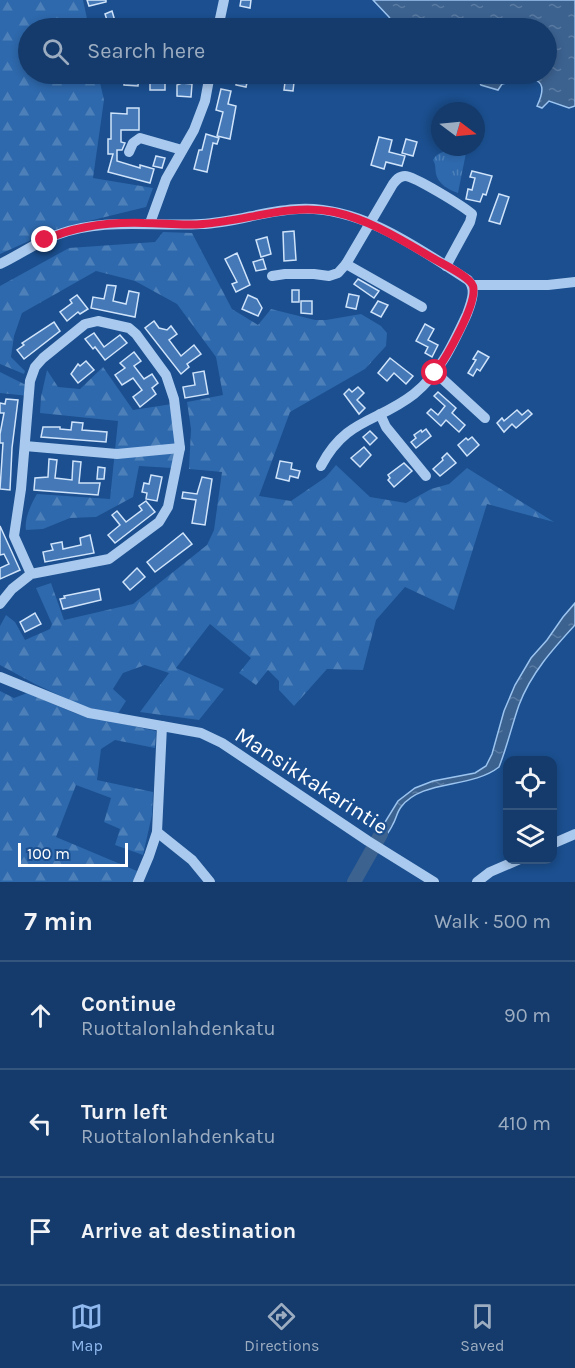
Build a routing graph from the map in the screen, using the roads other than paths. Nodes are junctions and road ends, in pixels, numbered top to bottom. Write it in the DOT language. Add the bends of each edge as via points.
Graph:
graph roads {
  1 [pos="224,0"];
  2 [pos="220,18"];
  3 [pos="208,84"];
  4 [pos="182,150"];
  5 [pos="129,152"];
  6 [pos="150,223"];
  7 [pos="370,223"];
  8 [pos="0,264"];
  9 [pos="346,264"];
  10 [pos="446,266"];
  11 [pos="272,276"];
  12 [pos="575,282"];
  13 [pos="472,285"];
  14 [pos="422,306"];
  15 [pos="435,373"];
  16 [pos="380,414"];
  17 [pos="485,418"];
  18 [pos="25,446"];
  19 [pos="180,448"];
  20 [pos="321,466"];
  21 [pos="426,476"];
  22 [pos="31,574"];
  23 [pos="0,604"];
  24 [pos="0,677"];
  25 [pos="162,726"];
  26 [pos="157,832"];
  27 [pos="575,834"];
  28 [pos="557,842"];
  29 [pos="509,864"];
  30 [pos="138,882"];
  31 [pos="210,882"];
  32 [pos="434,882"];
  33 [pos="477,882"];
  1 -- 2 [label="street"];
  3 -- 4 [label="street" via="201,112"];
  4 -- 5 [label="street" via="140,138"];
  4 -- 6 [label="street" via="166,179"];
  6 -- 7 [label="street" via="201,224 308,209"];
  6 -- 8 [label="street" via="72,230"];
  7 -- 9 [label="street"];
  7 -- 10 [label="street"];
  7 -- 10 [label="street" via="397,179 405,176 416,180 473,216"];
  9 -- 11 [label="street" via="329,276"];
  9 -- 14 [label="street"];
  10 -- 13 [label="street"];
  12 -- 13 [label="street"];
  13 -- 15 [label="street" via="469,309"];
  15 -- 16 [label="street" via="412,396"];
  15 -- 17 [label="street"];
  16 -- 20 [label="street" via="339,439"];
  16 -- 21 [label="street"];
  18 -- 19 [label="street" via="117,454"];
  18 -- 19 [label="street" via="30,381 35,367 85,324 95,321 133,331 166,375 174,399"];
  18 -- 22 [label="street" via="14,536"];
  19 -- 22 [label="street" via="168,507 159,522 109,559"];
  22 -- 23 [label="street"];
  24 -- 25 [label="street, Mansikkakarintie" via="88,713"];
  25 -- 26 [label="street"];
  25 -- 32 [label="street, Mansikkakarintie" via="201,733 222,743"];
  26 -- 30 [label="street"];
  26 -- 31 [label="street" via="192,860"];
  27 -- 28 [label="street"];
  29 -- 33 [label="street"];
}
